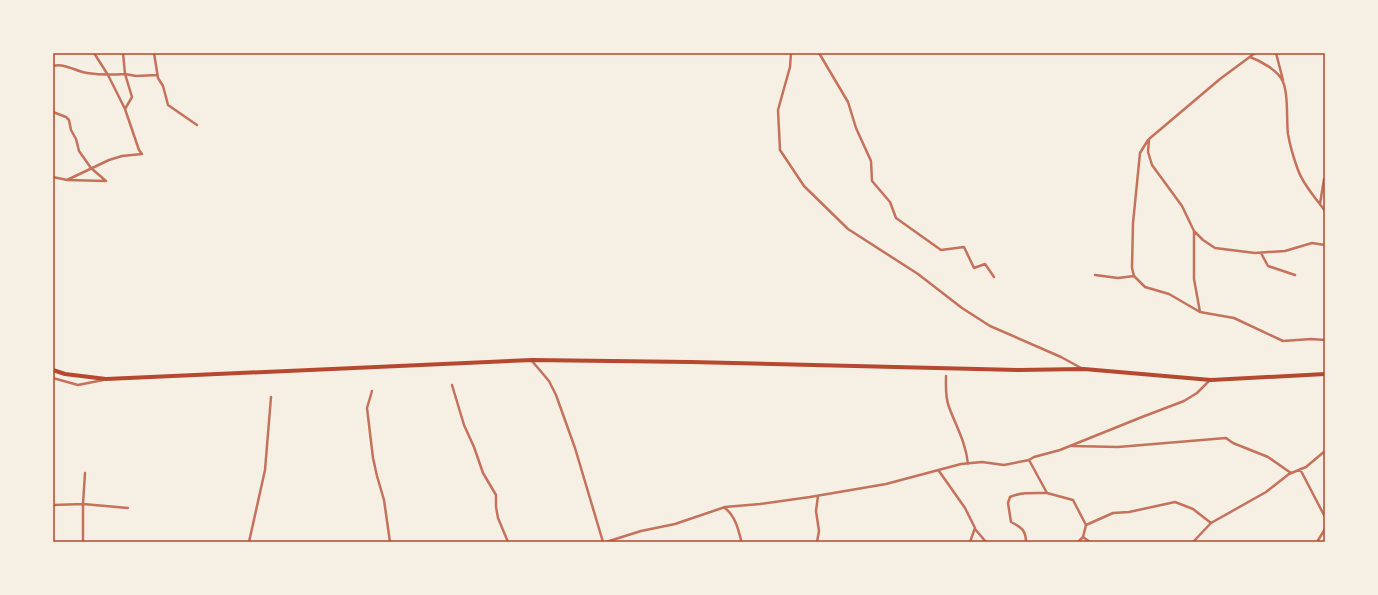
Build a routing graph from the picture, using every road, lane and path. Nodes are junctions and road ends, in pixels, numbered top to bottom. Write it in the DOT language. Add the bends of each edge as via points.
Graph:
graph roads {
  1 [pos="94,53"];
  2 [pos="123,53"];
  3 [pos="154,53"];
  4 [pos="790,53"];
  5 [pos="819,53"];
  6 [pos="1255,53"];
  7 [pos="1276,53"];
  8 [pos="1250,57"];
  9 [pos="53,66"];
  10 [pos="125,74"];
  11 [pos="108,75"];
  12 [pos="157,75"];
  13 [pos="1283,82"];
  14 [pos="125,109"];
  15 [pos="53,112"];
  16 [pos="197,125"];
  17 [pos="1149,139"];
  18 [pos="91,168"];
  19 [pos="53,177"];
  20 [pos="1324,179"];
  21 [pos="67,180"];
  22 [pos="1320,204"];
  23 [pos="1325,210"];
  24 [pos="1194,231"];
  25 [pos="1325,244"];
  26 [pos="1261,253"];
  27 [pos="1095,275"];
  28 [pos="1295,275"];
  29 [pos="1134,276"];
  30 [pos="994,277"];
  31 [pos="1200,312"];
  32 [pos="1325,340"];
  33 [pos="532,360"];
  34 [pos="1084,369"];
  35 [pos="53,370"];
  36 [pos="1325,374"];
  37 [pos="946,376"];
  38 [pos="53,378"];
  39 [pos="106,379"];
  40 [pos="1211,380"];
  41 [pos="452,385"];
  42 [pos="372,391"];
  43 [pos="270,397"];
  44 [pos="1071,446"];
  45 [pos="1325,451"];
  46 [pos="1029,460"];
  47 [pos="968,464"];
  48 [pos="1300,469"];
  49 [pos="939,471"];
  50 [pos="85,473"];
  51 [pos="1291,473"];
  52 [pos="1047,493"];
  53 [pos="818,496"];
  54 [pos="83,504"];
  55 [pos="53,505"];
  56 [pos="725,507"];
  57 [pos="128,508"];
  58 [pos="1325,517"];
  59 [pos="1211,523"];
  60 [pos="1086,525"];
  61 [pos="975,528"];
  62 [pos="1325,529"];
  63 [pos="1083,536"];
  64 [pos="83,542"];
  65 [pos="249,542"];
  66 [pos="390,542"];
  67 [pos="508,542"];
  68 [pos="603,542"];
  69 [pos="606,542"];
  70 [pos="740,542"];
  71 [pos="817,542"];
  72 [pos="970,542"];
  73 [pos="986,542"];
  74 [pos="1026,542"];
  75 [pos="1078,542"];
  76 [pos="1090,542"];
  77 [pos="1193,542"];
  78 [pos="1317,542"];
  1 -- 11 [label="street"];
  2 -- 10 [label="street"];
  3 -- 12 [label="street"];
  4 -- 34 [label="street" via="790,67 778,110 780,150 804,186 848,229 918,274 962,308 990,326"];
  5 -- 30 [label="street" via="848,102 871,161 872,181 890,202 896,218 941,250 964,248 974,268 985,264"];
  6 -- 8 [label="street"];
  7 -- 13 [label="street"];
  8 -- 13 [label="street" via="1270,67"];
  8 -- 17 [label="street"];
  9 -- 11 [label="street"];
  10 -- 11 [label="street"];
  10 -- 12 [label="street"];
  10 -- 14 [label="street" via="132,97"];
  11 -- 14 [label="street"];
  12 -- 16 [label="street" via="168,105"];
  13 -- 22 [label="street" via="1288,135 1297,168"];
  14 -- 18 [label="street" via="142,154 122,156"];
  15 -- 18 [label="street" via="69,120 79,151"];
  17 -- 24 [label="street" via="1148,152 1152,165 1182,206"];
  17 -- 29 [label="street" via="1140,153 1133,222"];
  18 -- 21 [label="street"];
  18 -- 21 [label="street" via="106,180"];
  19 -- 21 [label="street"];
  20 -- 22 [label="street"];
  22 -- 23 [label="street"];
  24 -- 26 [label="street" via="1216,248"];
  24 -- 31 [label="street" via="1194,279"];
  25 -- 26 [label="street" via="1312,243 1285,252"];
  26 -- 28 [label="street" via="1268,266"];
  27 -- 29 [label="street" via="1118,278"];
  29 -- 31 [label="street" via="1145,287 1169,294"];
  31 -- 32 [label="street" via="1234,318 1283,341"];
  33 -- 34 [label="main road" via="1018,370"];
  33 -- 39 [label="main road"];
  33 -- 68 [label="street" via="549,381 556,395 576,448"];
  34 -- 40 [label="main road"];
  35 -- 39 [label="main road"];
  36 -- 40 [label="main road"];
  37 -- 47 [label="street" via="948,406 967,453"];
  38 -- 39 [label="street" via="78,385"];
  40 -- 44 [label="street" via="1184,401"];
  41 -- 67 [label="street" via="483,473 496,495 498,518"];
  42 -- 66 [label="street" via="367,408 373,458 384,500"];
  43 -- 65 [label="street" via="265,470"];
  44 -- 46 [label="street"];
  44 -- 51 [label="street" via="1118,447 1226,438 1232,443 1268,457"];
  45 -- 48 [label="street"];
  46 -- 47 [label="street" via="1004,465 982,462"];
  46 -- 52 [label="street"];
  47 -- 49 [label="street"];
  48 -- 51 [label="street"];
  48 -- 58 [label="street"];
  49 -- 53 [label="street" via="886,484"];
  49 -- 61 [label="street" via="965,508"];
  50 -- 54 [label="street"];
  51 -- 59 [label="street" via="1266,492"];
  52 -- 60 [label="street" via="1073,500"];
  52 -- 74 [label="street" via="1010,497 1008,503 1011,522 1021,527 1026,535"];
  53 -- 56 [label="street"];
  53 -- 71 [label="street"];
  54 -- 55 [label="street"];
  54 -- 57 [label="street"];
  54 -- 64 [label="street"];
  56 -- 69 [label="street" via="675,524"];
  56 -- 70 [label="street" via="732,513"];
  59 -- 60 [label="street" via="1193,509 1175,502 1113,513"];
  59 -- 77 [label="street"];
  60 -- 63 [label="street"];
  61 -- 72 [label="street"];
  61 -- 73 [label="street"];
  62 -- 78 [label="street"];
  63 -- 75 [label="street"];
  63 -- 76 [label="street"];
}
